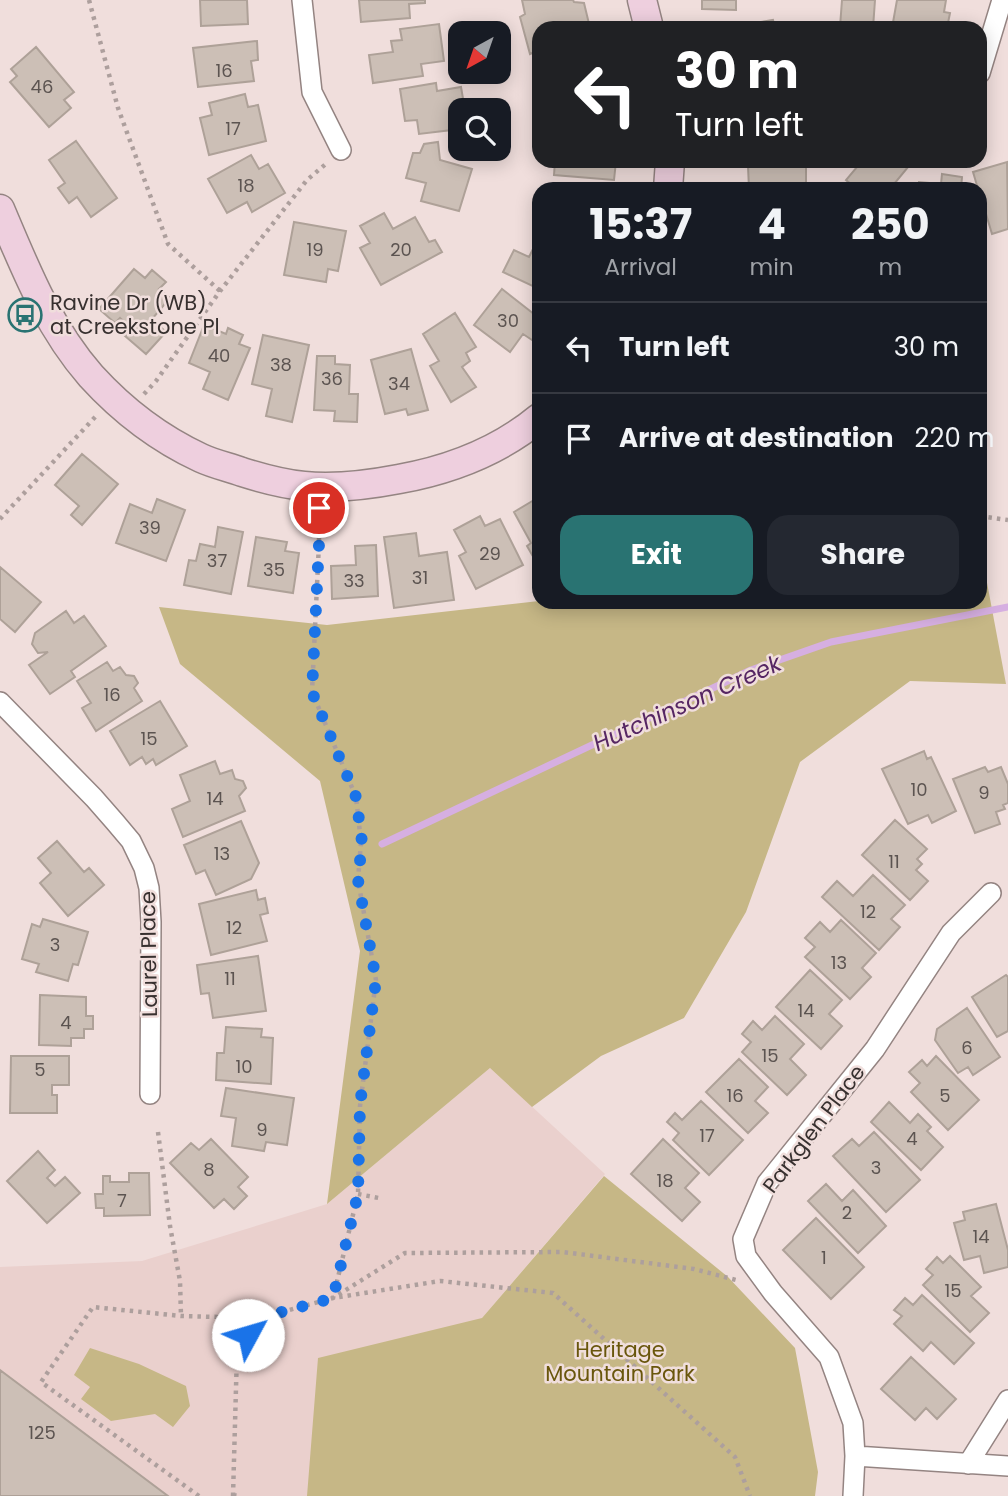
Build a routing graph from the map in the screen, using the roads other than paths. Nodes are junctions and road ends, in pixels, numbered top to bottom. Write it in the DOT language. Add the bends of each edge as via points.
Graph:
graph roads {
  1 [pos="302,0"];
  2 [pos="642,0"];
  3 [pos="1002,0"];
  4 [pos="647,21"];
  5 [pos="987,50"];
  6 [pos="341,150"];
  7 [pos="0,209"];
  8 [pos="532,423"];
  9 [pos="0,702"];
  10 [pos="991,893"];
  11 [pos="150,1094"];
  12 [pos="1008,1400"];
  13 [pos="855,1456"];
  14 [pos="968,1464"];
  15 [pos="1008,1466"];
  16 [pos="853,1496"];
  1 -- 6 [label="street" via="313,92"];
  2 -- 4 [label="street"];
  3 -- 5 [label="street"];
  7 -- 8 [label="street" via="40,300 90,375 147,426 204,459 302,486 384,482 478,456"];
  9 -- 11 [label="street, Laurel Place" via="108,814 131,841 144,868 150,922"];
  10 -- 13 [label="street, Parkglen Place" via="951,933 875,1049 767,1183 744,1239 746,1256 772,1293 828,1357 853,1423"];
  12 -- 14 [label="street"];
  13 -- 14 [label="street"];
  13 -- 16 [label="street, Parkglen Place"];
  14 -- 15 [label="street"];
}
